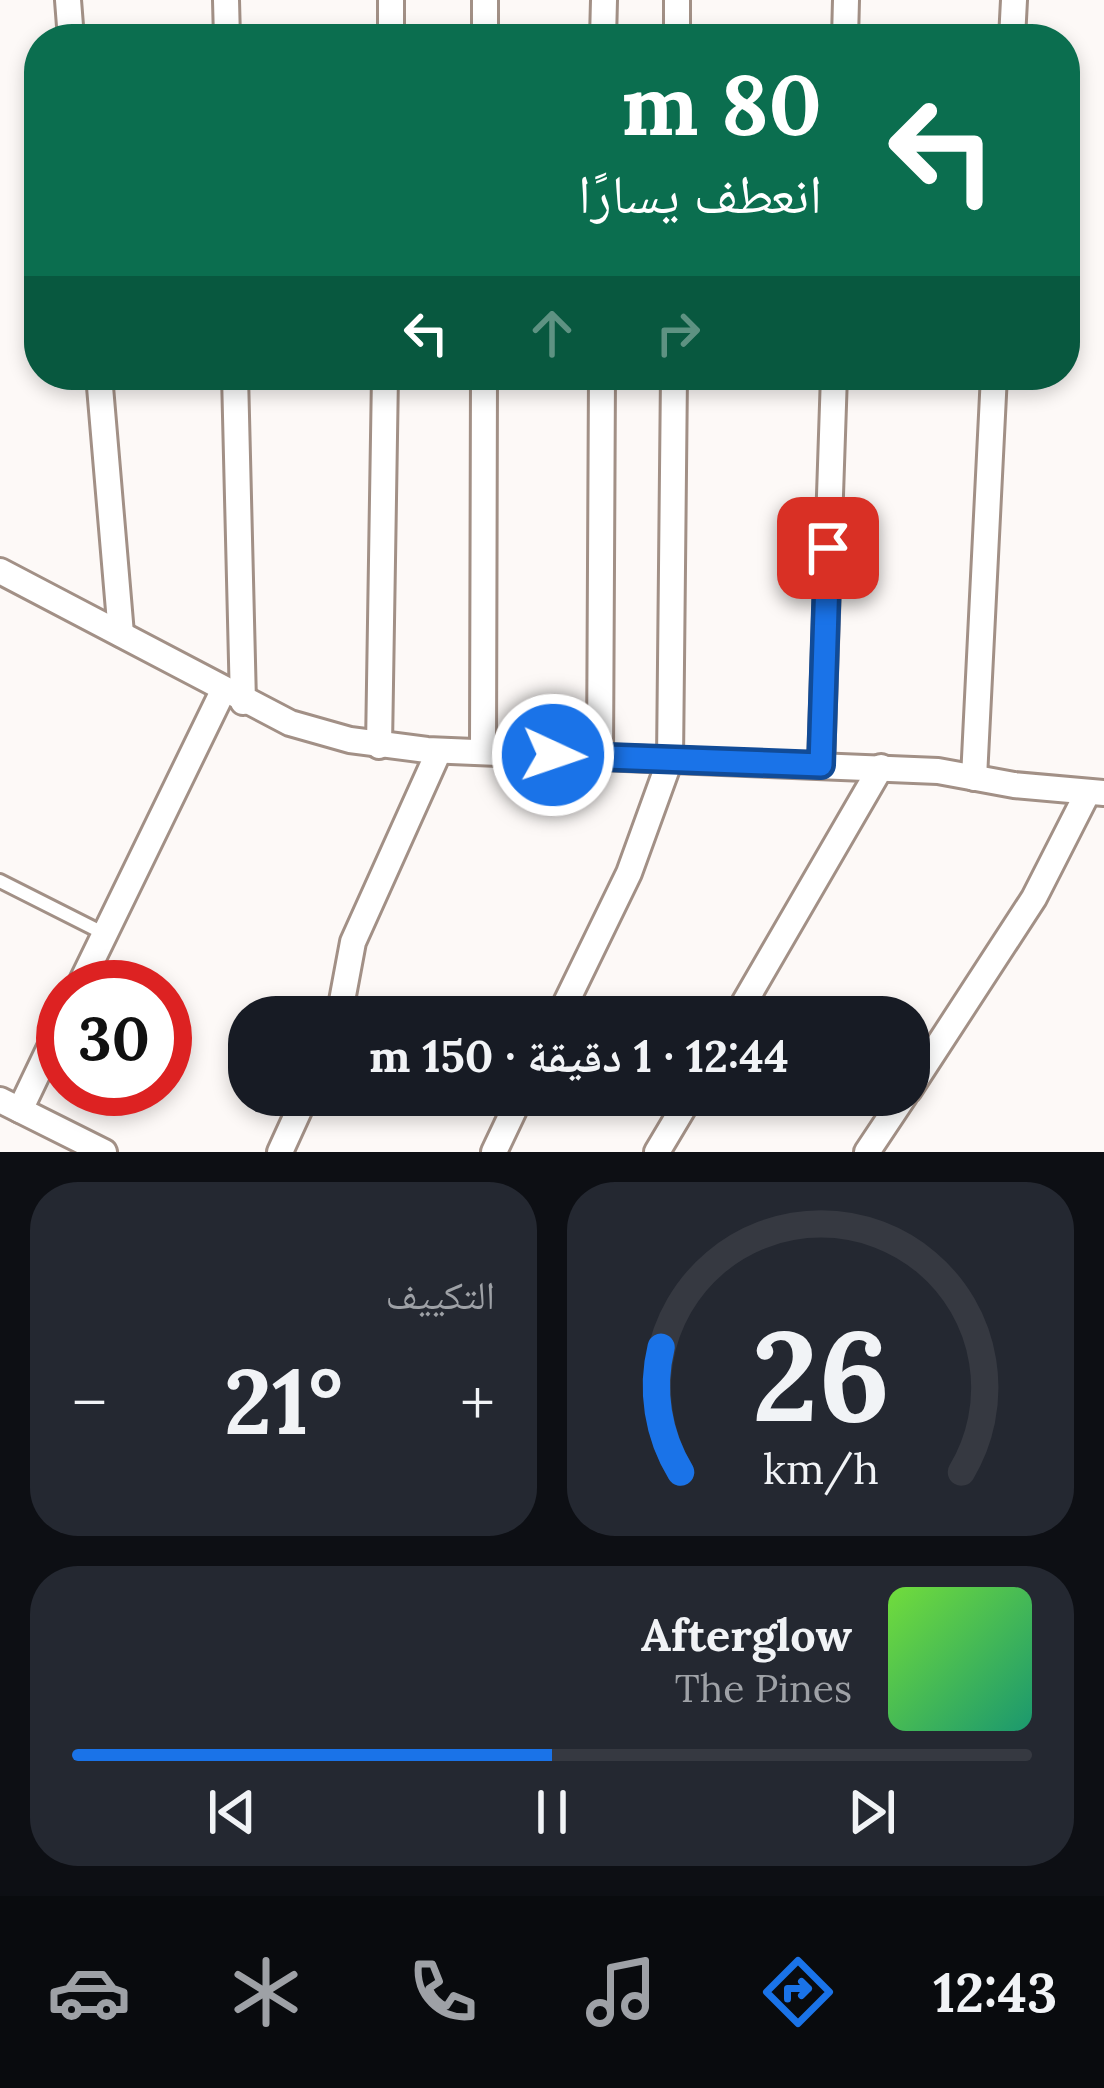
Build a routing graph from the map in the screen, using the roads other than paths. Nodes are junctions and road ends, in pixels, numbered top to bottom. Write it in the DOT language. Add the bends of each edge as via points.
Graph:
graph roads {
  1 [pos="100,390"];
  2 [pos="235,390"];
  3 [pos="385,390"];
  4 [pos="484,390"];
  5 [pos="602,390"];
  6 [pos="674,390"];
  7 [pos="834,390"];
  8 [pos="993,390"];
  9 [pos="0,571"];
  10 [pos="121,634"];
  11 [pos="233,696"];
  12 [pos="379,746"];
  13 [pos="439,751"];
  14 [pos="483,752"];
  15 [pos="600,757"];
  16 [pos="670,760"];
  17 [pos="821,765"];
  18 [pos="881,767"];
  19 [pos="974,778"];
  20 [pos="1096,793"];
  21 [pos="0,881"];
  22 [pos="105,934"];
  23 [pos="92,960"];
  24 [pos="343,996"];
  25 [pos="569,996"];
  26 [pos="748,996"];
  27 [pos="930,1057"];
  28 [pos="36,1063"];
  29 [pos="10,1105"];
  30 [pos="296,1116"];
  31 [pos="511,1116"];
  32 [pos="678,1116"];
  33 [pos="891,1116"];
  34 [pos="104,1152"];
  35 [pos="280,1152"];
  36 [pos="494,1152"];
  37 [pos="657,1152"];
  38 [pos="867,1152"];
  1 -- 10 [label="street"];
  2 -- 11 [label="street"];
  3 -- 12 [label="street"];
  4 -- 14 [label="street"];
  5 -- 15 [label="street"];
  6 -- 16 [label="street"];
  7 -- 17 [label="street"];
  8 -- 19 [label="street"];
  9 -- 10 [label="street"];
  10 -- 11 [label="street"];
  11 -- 12 [label="street" via="290,723"];
  11 -- 22 [label="street"];
  12 -- 13 [label="street"];
  13 -- 14 [label="street"];
  13 -- 24 [label="street" via="353,942"];
  14 -- 15 [label="street"];
  15 -- 16 [label="street"];
  16 -- 17 [label="street"];
  16 -- 25 [label="street" via="629,873"];
  17 -- 18 [label="street"];
  18 -- 19 [label="street"];
  18 -- 26 [label="street"];
  19 -- 20 [label="street"];
  20 -- 27 [label="street"];
  21 -- 22 [label="lane"];
  22 -- 23 [label="street"];
  28 -- 29 [label="street"];
  29 -- 34 [label="street"];
  30 -- 35 [label="street"];
  31 -- 36 [label="street"];
  32 -- 37 [label="street"];
  33 -- 38 [label="street"];
}
